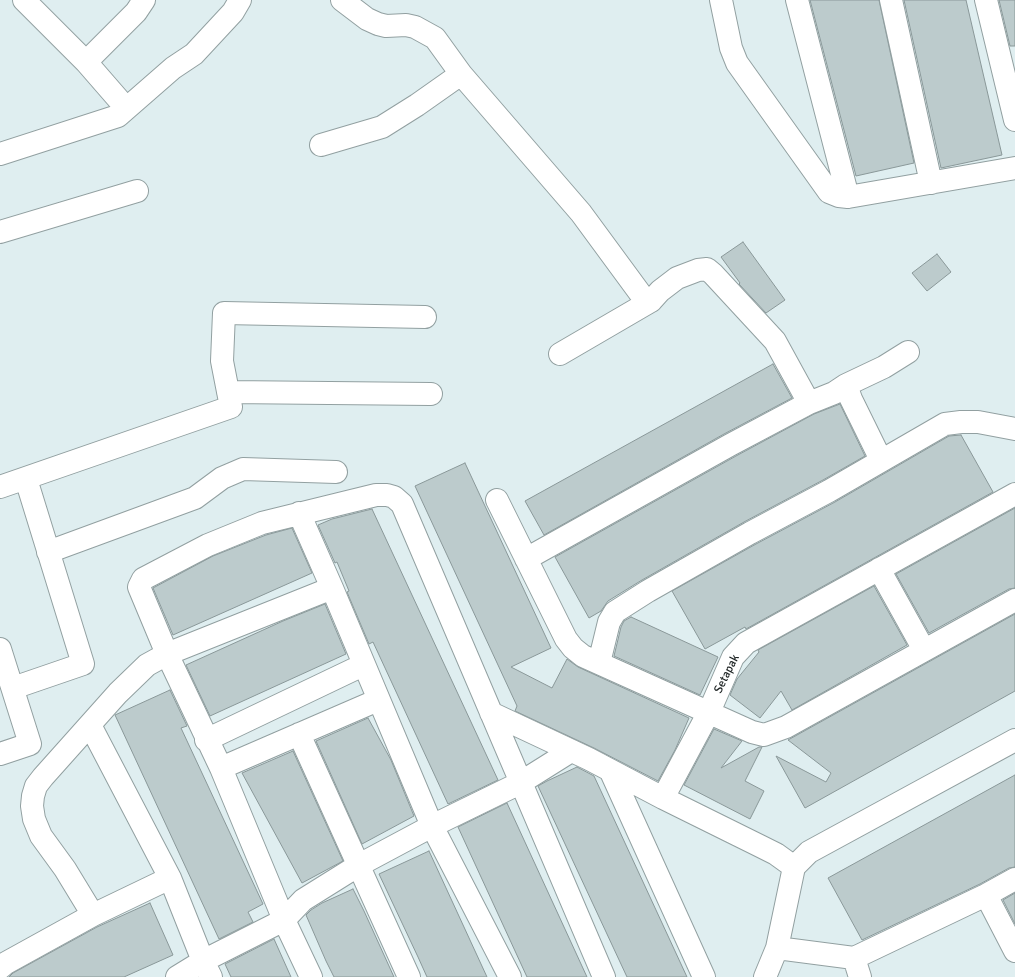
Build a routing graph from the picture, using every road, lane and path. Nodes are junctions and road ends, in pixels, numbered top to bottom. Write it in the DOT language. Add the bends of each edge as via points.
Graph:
graph roads {
  1 [pos="24,0"];
  2 [pos="144,0"];
  3 [pos="240,0"];
  4 [pos="342,0"];
  5 [pos="721,0"];
  6 [pos="797,0"];
  7 [pos="891,0"];
  8 [pos="986,0"];
  9 [pos="86,62"];
  10 [pos="461,74"];
  11 [pos="126,108"];
  12 [pos="1015,120"];
  13 [pos="321,145"];
  14 [pos="0,154"];
  15 [pos="1015,168"];
  16 [pos="931,183"];
  17 [pos="137,191"];
  18 [pos="848,197"];
  19 [pos="0,232"];
  20 [pos="651,301"];
  21 [pos="426,317"];
  22 [pos="908,352"];
  23 [pos="560,354"];
  24 [pos="846,385"];
  25 [pos="228,392"];
  26 [pos="431,394"];
  27 [pos="809,403"];
  28 [pos="1015,429"];
  29 [pos="881,460"];
  30 [pos="336,472"];
  31 [pos="26,479"];
  32 [pos="0,487"];
  33 [pos="1015,494"];
  34 [pos="497,500"];
  35 [pos="299,513"];
  36 [pos="48,552"];
  37 [pos="526,559"];
  38 [pos="879,568"];
  39 [pos="332,588"];
  40 [pos="1015,600"];
  41 [pos="0,649"];
  42 [pos="924,650"];
  43 [pos="167,654"];
  44 [pos="599,663"];
  45 [pos="363,665"];
  46 [pos="6,677"];
  47 [pos="378,700"];
  48 [pos="709,712"];
  49 [pos="491,713"];
  50 [pos="90,725"];
  51 [pos="299,734"];
  52 [pos="206,740"];
  53 [pos="1015,740"];
  54 [pos="571,751"];
  55 [pos="0,754"];
  56 [pos="221,768"];
  57 [pos="611,772"];
  58 [pos="520,783"];
  59 [pos="662,798"];
  60 [pos="432,826"];
  61 [pos="359,865"];
  62 [pos="794,867"];
  63 [pos="170,878"];
  64 [pos="1015,879"];
  65 [pos="986,895"];
  66 [pos="93,915"];
  67 [pos="284,920"];
  68 [pos="776,948"];
  69 [pos="1015,951"];
  70 [pos="0,968"];
  71 [pos="857,968"];
  72 [pos="207,969"];
  73 [pos="177,977"];
  74 [pos="311,977"];
  75 [pos="409,977"];
  76 [pos="510,977"];
  77 [pos="604,977"];
  78 [pos="704,977"];
  79 [pos="765,977"];
  1 -- 9 [label="street"];
  2 -- 9 [label="street" via="136,12"];
  3 -- 11 [label="street" via="233,12 194,54 173,68"];
  4 -- 10 [label="street" via="378,24 406,25 423,30 435,38"];
  5 -- 18 [label="street" via="737,64 827,190"];
  6 -- 18 [label="street"];
  7 -- 16 [label="street"];
  8 -- 12 [label="street"];
  9 -- 11 [label="street"];
  10 -- 13 [label="street" via="382,127"];
  10 -- 20 [label="street" via="581,213 642,296"];
  11 -- 14 [label="street" via="118,116"];
  15 -- 16 [label="street"];
  16 -- 18 [label="street"];
  17 -- 19 [label="street"];
  20 -- 23 [label="street"];
  20 -- 27 [label="street" via="677,278 707,269 775,341"];
  21 -- 25 [label="street" via="224,313 222,361"];
  22 -- 24 [label="street"];
  24 -- 27 [label="street"];
  24 -- 29 [label="street"];
  25 -- 26 [label="street"];
  25 -- 31 [label="street" via="231,407"];
  27 -- 37 [label="street"];
  28 -- 29 [label="street" via="978,422 946,424"];
  29 -- 44 [label="street" via="625,604 615,612 609,622"];
  30 -- 36 [label="street" via="243,469 222,478 195,498"];
  31 -- 32 [label="street"];
  31 -- 36 [label="street"];
  33 -- 38 [label="street, Setapak"];
  34 -- 37 [label="street"];
  35 -- 39 [label="street"];
  35 -- 43 [label="street" via="262,523 208,545 143,579 139,587"];
  35 -- 49 [label="street" via="376,495 394,497 402,504"];
  36 -- 46 [label="street" via="83,664"];
  37 -- 44 [label="street" via="573,648"];
  38 -- 42 [label="street"];
  38 -- 48 [label="street, Setapak" via="746,642 733,657"];
  39 -- 43 [label="street"];
  39 -- 45 [label="street"];
  40 -- 42 [label="street"];
  41 -- 46 [label="street"];
  42 -- 48 [label="street" via="786,727 764,735"];
  43 -- 50 [label="street" via="142,669"];
  43 -- 52 [label="street"];
  44 -- 48 [label="street"];
  45 -- 47 [label="street"];
  45 -- 52 [label="street"];
  46 -- 55 [label="street" via="30,744"];
  47 -- 51 [label="street"];
  47 -- 60 [label="street"];
  48 -- 59 [label="street, Setapak"];
  49 -- 54 [label="street"];
  49 -- 58 [label="street"];
  50 -- 63 [label="street"];
  50 -- 66 [label="street" via="36,786 32,806 41,836"];
  51 -- 56 [label="street"];
  51 -- 61 [label="street"];
  52 -- 56 [label="street"];
  53 -- 62 [label="street" via="809,852"];
  54 -- 57 [label="street"];
  54 -- 58 [label="street"];
  56 -- 67 [label="street"];
  57 -- 59 [label="street"];
  57 -- 78 [label="street"];
  58 -- 60 [label="street"];
  58 -- 77 [label="street"];
  59 -- 62 [label="street" via="776,854"];
  60 -- 61 [label="street"];
  60 -- 76 [label="street"];
  61 -- 67 [label="street" via="304,900"];
  61 -- 75 [label="street"];
  62 -- 68 [label="street"];
  63 -- 66 [label="street"];
  63 -- 72 [label="street"];
  64 -- 65 [label="street"];
  65 -- 69 [label="street"];
  65 -- 71 [label="street"];
  66 -- 70 [label="street"];
  67 -- 72 [label="street"];
  67 -- 74 [label="street"];
  68 -- 71 [label="street"];
  68 -- 79 [label="street"];
  72 -- 73 [label="street"];
}
